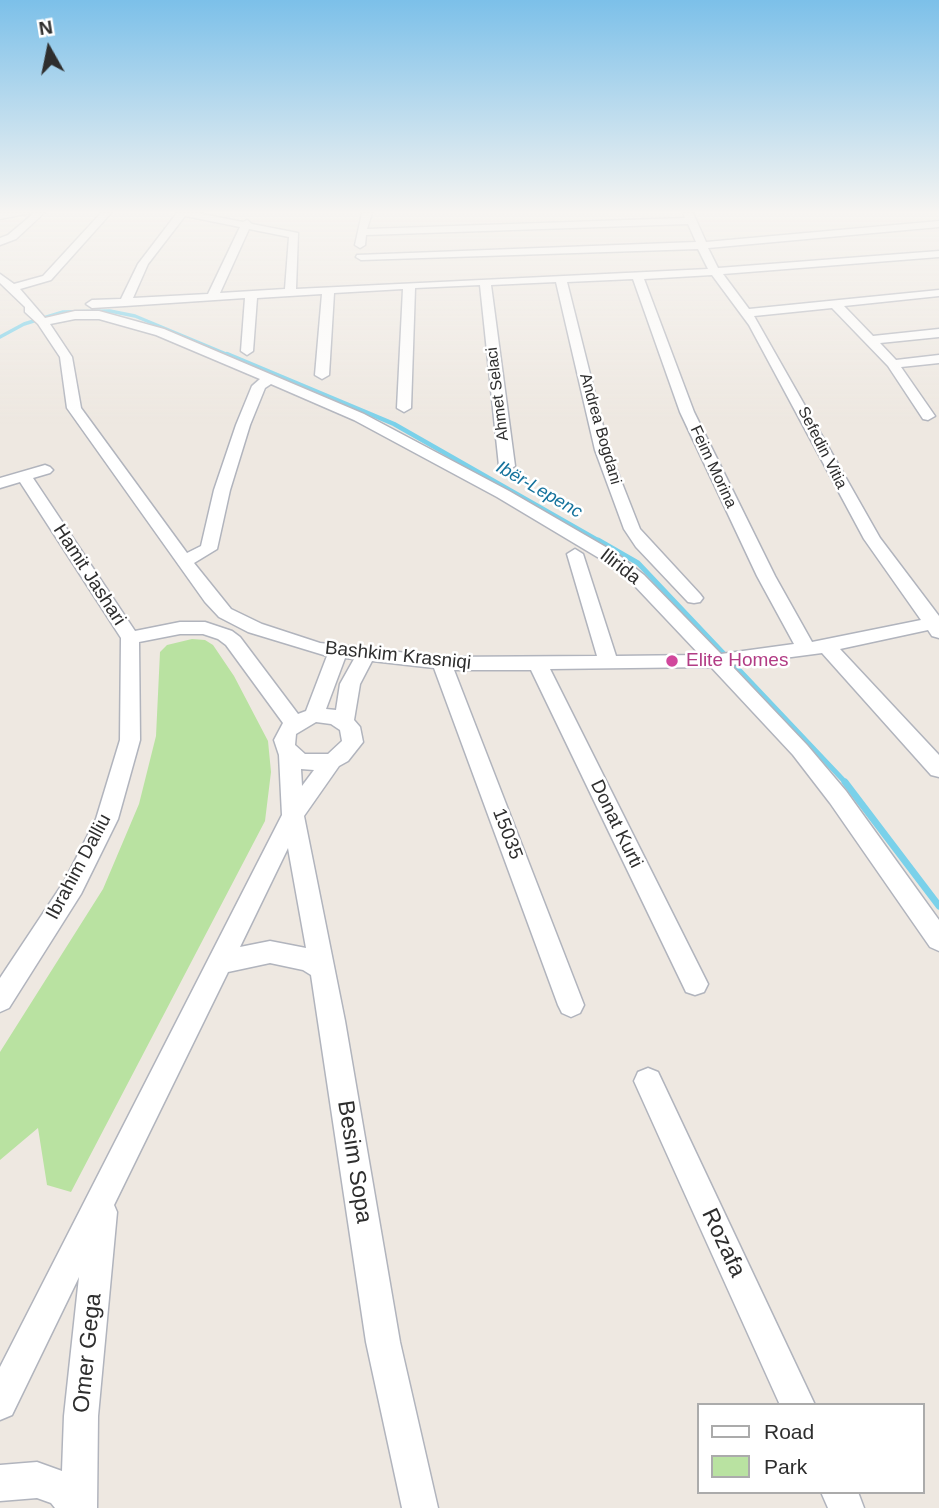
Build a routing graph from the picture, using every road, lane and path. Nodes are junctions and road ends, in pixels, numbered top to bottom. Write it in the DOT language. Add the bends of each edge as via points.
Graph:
graph roads {
  1 [pos="7,283"];
  2 [pos="27,283"];
  3 [pos="135,283"];
  4 [pos="218,283"];
  5 [pos="291,283"];
  6 [pos="363,283"];
  7 [pos="449,283"];
  8 [pos="485,283"];
  9 [pos="562,283"];
  10 [pos="640,283"];
  11 [pos="724,283"];
  12 [pos="409,286"];
  13 [pos="12,288"];
  14 [pos="363,289"];
  15 [pos="328,291"];
  16 [pos="290,293"];
  17 [pos="939,293"];
  18 [pos="251,296"];
  19 [pos="211,299"];
  20 [pos="125,303"];
  21 [pos="835,304"];
  22 [pos="64,305"];
  23 [pos="38,313"];
  24 [pos="748,313"];
  25 [pos="939,333"];
  26 [pos="871,340"];
  27 [pos="247,351"];
  28 [pos="939,359"];
  29 [pos="893,364"];
  30 [pos="322,375"];
  31 [pos="271,378"];
  32 [pos="404,408"];
  33 [pos="928,416"];
  34 [pos="506,466"];
  35 [pos="45,470"];
  36 [pos="24,476"];
  37 [pos="0,483"];
  38 [pos="575,554"];
  39 [pos="184,561"];
  40 [pos="695,598"];
  41 [pos="936,626"];
  42 [pos="130,638"];
  43 [pos="827,646"];
  44 [pos="806,649"];
  45 [pos="338,652"];
  46 [pos="366,654"];
  47 [pos="608,661"];
  48 [pos="716,661"];
  49 [pos="442,663"];
  50 [pos="537,663"];
  51 [pos="314,715"];
  52 [pos="344,721"];
  53 [pos="294,724"];
  54 [pos="290,755"];
  55 [pos="332,761"];
  56 [pos="939,769"];
  57 [pos="293,815"];
  58 [pos="939,940"];
  59 [pos="221,962"];
  60 [pos="323,970"];
  61 [pos="695,984"];
  62 [pos="0,1000"];
  63 [pos="571,1005"];
  64 [pos="648,1081"];
  65 [pos="103,1199"];
  66 [pos="797,1403"];
  67 [pos="0,1404"];
  68 [pos="0,1483"];
  69 [pos="78,1508"];
  70 [pos="420,1508"];
  1 -- 13 [label="street, Bashkim Krasniqi"];
  2 -- 13 [label="street"];
  3 -- 20 [label="street"];
  4 -- 19 [label="street"];
  5 -- 16 [label="street"];
  6 -- 14 [label="street"];
  7 -- 12 [label="street"];
  8 -- 34 [label="street, Ahmet Selaci"];
  9 -- 40 [label="street, Andrea Bogdani" via="602,450 632,529"];
  10 -- 44 [label="street, Feim Morina" via="687,412"];
  11 -- 24 [label="street, Sefedin Vitia"];
  12 -- 14 [label="street"];
  12 -- 32 [label="street"];
  13 -- 23 [label="street, Bashkim Krasniqi"];
  14 -- 15 [label="street"];
  15 -- 16 [label="street"];
  15 -- 30 [label="street"];
  16 -- 18 [label="street"];
  17 -- 21 [label="street"];
  18 -- 19 [label="street"];
  18 -- 27 [label="street"];
  19 -- 20 [label="street"];
  20 -- 22 [label="street"];
  21 -- 24 [label="street"];
  21 -- 26 [label="street"];
  23 -- 31 [label="street, Ilirida" via="113,317 160,331"];
  23 -- 39 [label="street, Bashkim Krasniqi" via="66,357 74,408"];
  24 -- 41 [label="street, Sefedin Vitia" via="853,507"];
  25 -- 26 [label="street"];
  26 -- 29 [label="street"];
  28 -- 29 [label="street"];
  29 -- 33 [label="street"];
  31 -- 39 [label="street" via="259,386 243,425 209,549"];
  31 -- 48 [label="street, Ilirida" via="383,429 610,557 638,579"];
  35 -- 36 [label="street"];
  36 -- 37 [label="street"];
  36 -- 42 [label="street, Hamit Jashari"];
  38 -- 47 [label="street"];
  39 -- 45 [label="street, Bashkim Krasniqi" via="225,613 255,628"];
  41 -- 43 [label="street, Bashkim Krasniqi"];
  42 -- 53 [label="street, Hamit Jashari" via="180,628 205,628 225,635"];
  42 -- 62 [label="street, Ibrahim Dalliu" via="130,740 107,819 73,887"];
  43 -- 44 [label="street, Bashkim Krasniqi"];
  43 -- 56 [label="street"];
  44 -- 48 [label="street, Bashkim Krasniqi"];
  45 -- 46 [label="street, Bashkim Krasniqi"];
  45 -- 51 [label="street"];
  46 -- 49 [label="street, Bashkim Krasniqi"];
  46 -- 52 [label="street, Besim Sopa" via="350,684"];
  47 -- 48 [label="street, Bashkim Krasniqi"];
  47 -- 50 [label="street, Bashkim Krasniqi"];
  48 -- 58 [label="street, Ilirida" via="838,797"];
  49 -- 50 [label="street, Bashkim Krasniqi"];
  49 -- 63 [label="street, 15035"];
  50 -- 61 [label="street, Donat Kurti"];
  51 -- 52 [label="street"];
  51 -- 53 [label="street"];
  52 -- 55 [label="street, Besim Sopa" via="353,742"];
  53 -- 54 [label="street, Besim Sopa" via="284,740"];
  54 -- 55 [label="street" via="310,764"];
  54 -- 57 [label="street, Besim Sopa"];
  55 -- 57 [label="street, Besim Sopa"];
  57 -- 59 [label="street, Besim Sopa"];
  57 -- 60 [label="street, Besim Sopa"];
  59 -- 60 [label="street" via="270,952 310,960"];
  59 -- 65 [label="street, Besim Sopa"];
  60 -- 70 [label="street, Besim Sopa" via="383,1342"];
  64 -- 66 [label="street, Rozafa"];
  65 -- 67 [label="street, Besim Sopa"];
  65 -- 69 [label="street, Omer Gega" via="81,1416"];
  68 -- 69 [label="street" via="37,1480 63,1489"];
}
